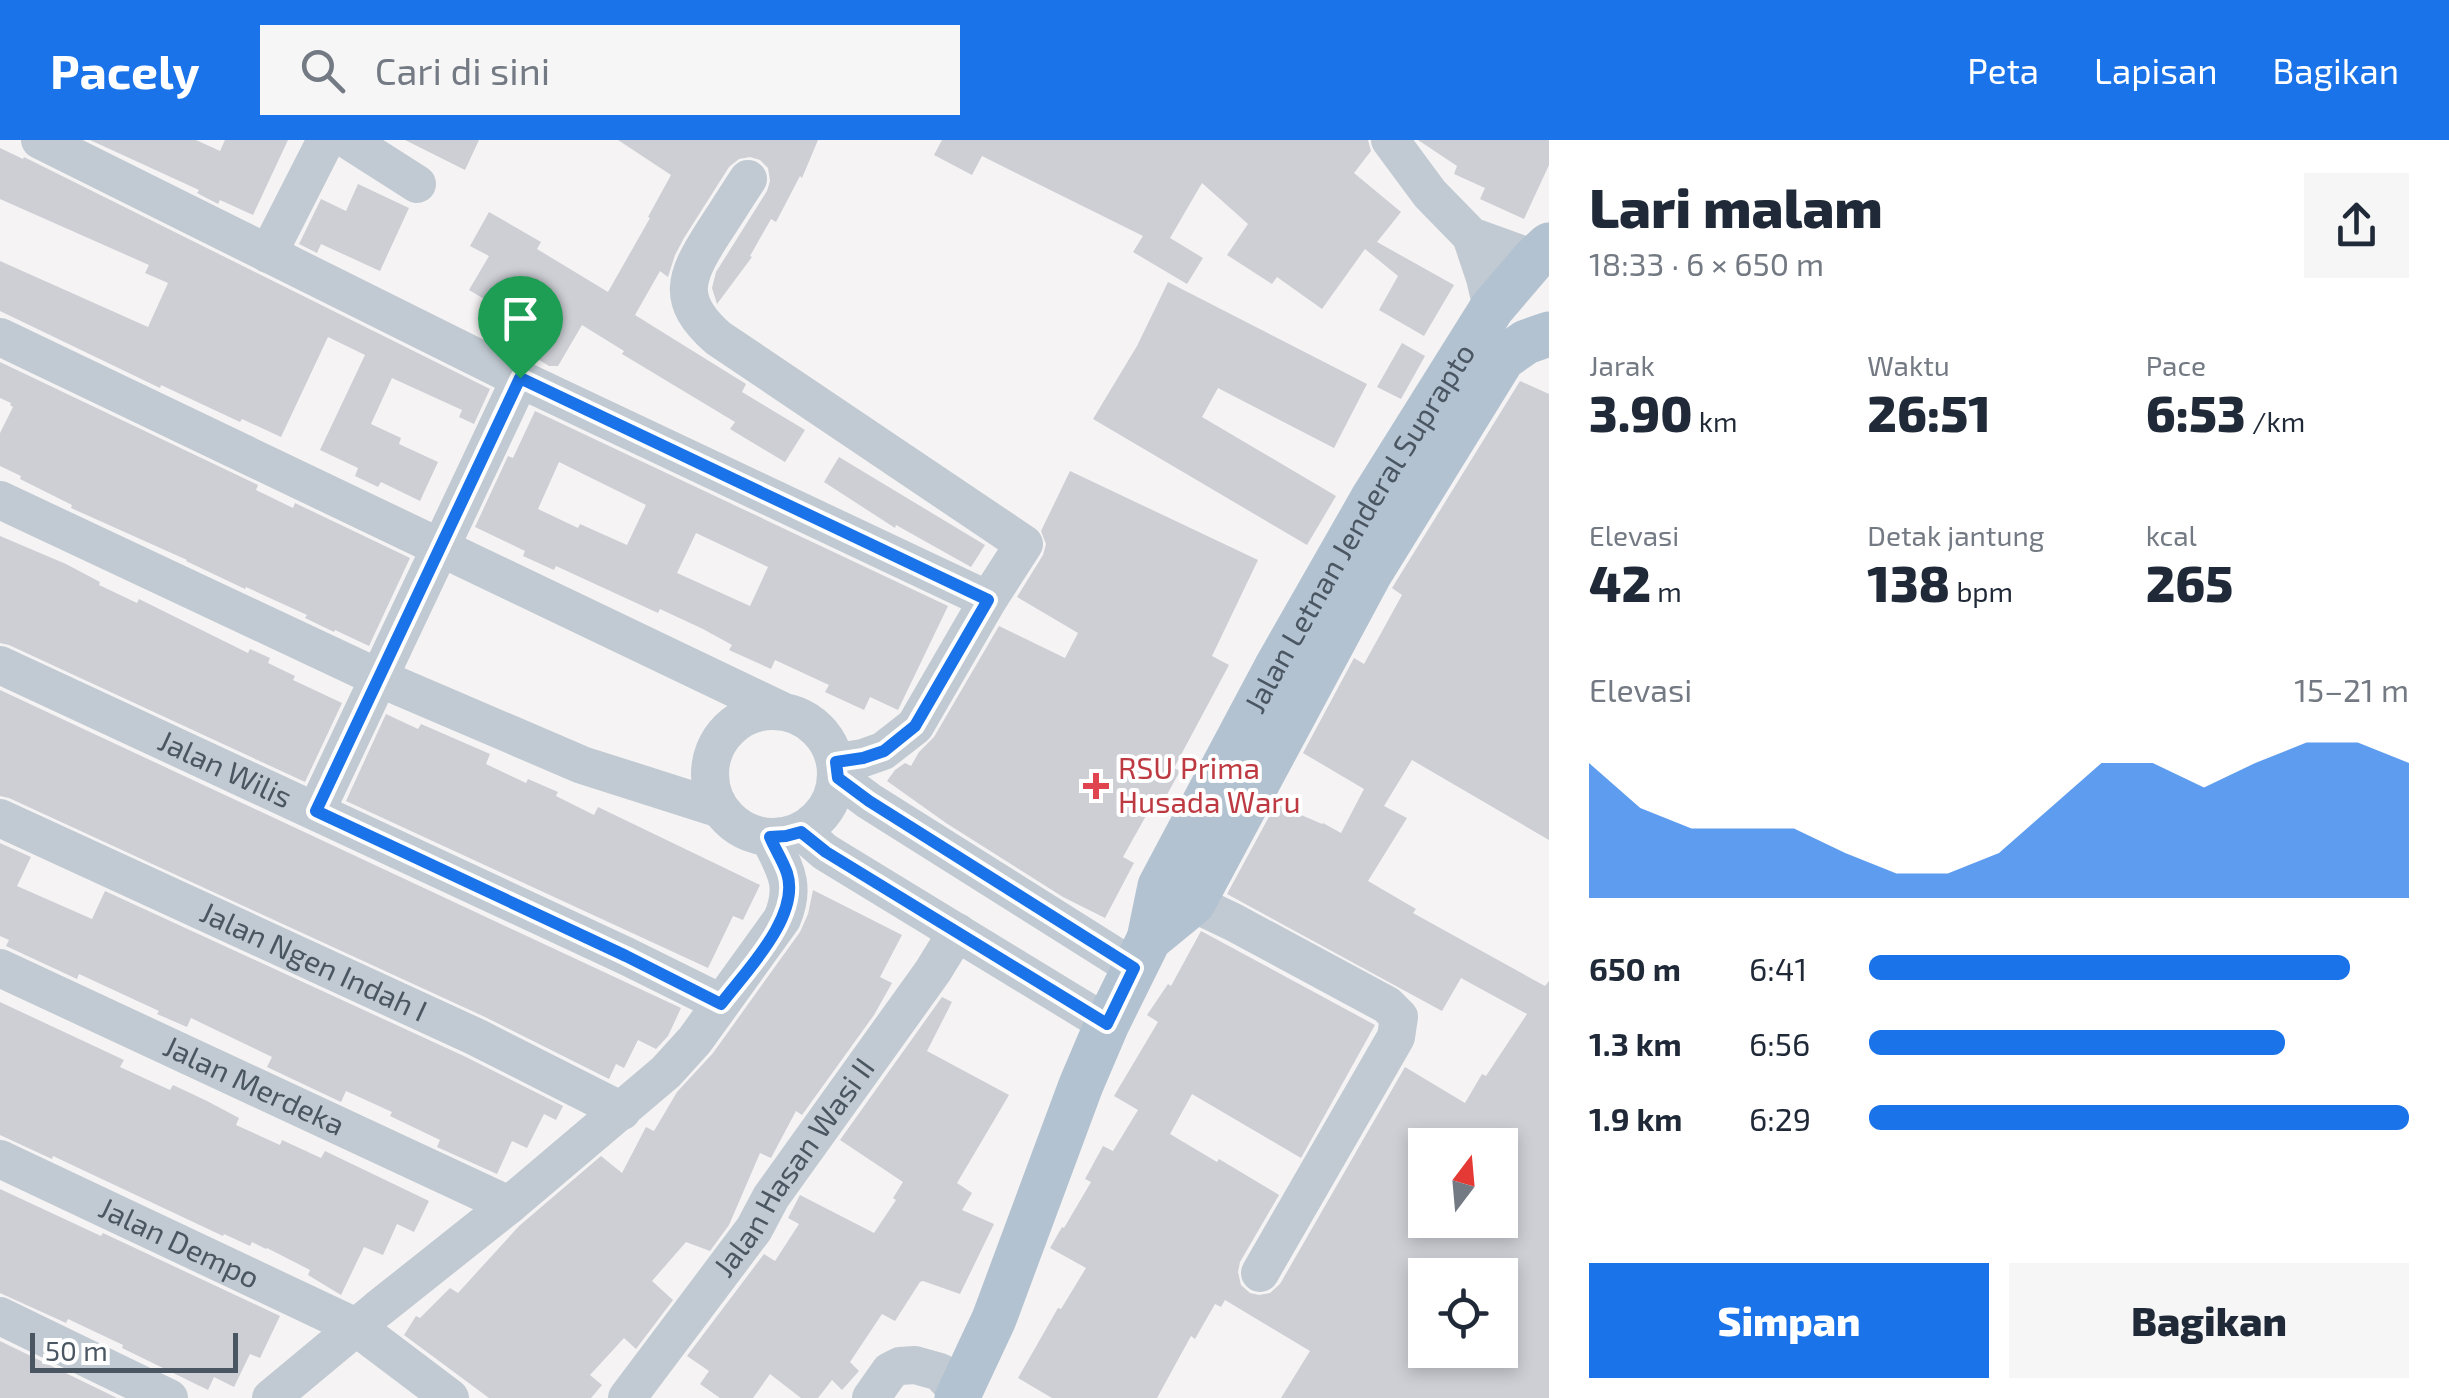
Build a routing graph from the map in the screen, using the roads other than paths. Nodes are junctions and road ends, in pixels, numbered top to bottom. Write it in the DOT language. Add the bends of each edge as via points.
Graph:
graph roads {
  1 [pos="40,140"];
  2 [pos="326,140"];
  3 [pos="348,140"];
  4 [pos="1390,140"];
  5 [pos="748,179"];
  6 [pos="417,184"];
  7 [pos="1471,236"];
  8 [pos="1542,252"];
  9 [pos="268,254"];
  10 [pos="1492,308"];
  11 [pos="1549,334"];
  12 [pos="0,337"];
  13 [pos="520,378"];
  14 [pos="0,500"];
  15 [pos="440,548"];
  16 [pos="988,600"];
  17 [pos="0,665"];
  18 [pos="379,678"];
  19 [pos="780,710"];
  20 [pos="837,770"];
  21 [pos="720,809"];
  22 [pos="316,811"];
  23 [pos="0,818"];
  24 [pos="785,834"];
  25 [pos="1176,895"];
  26 [pos="957,932"];
  27 [pos="1142,953"];
  28 [pos="0,968"];
  29 [pos="721,1004"];
  30 [pos="1107,1024"];
  31 [pos="622,1111"];
  32 [pos="0,1158"];
  33 [pos="509,1205"];
  34 [pos="1260,1273"];
  35 [pos="0,1316"];
  36 [pos="356,1327"];
  37 [pos="959,1396"];
  38 [pos="168,1398"];
  39 [pos="271,1398"];
  40 [pos="450,1398"];
  41 [pos="626,1398"];
  42 [pos="870,1398"];
  1 -- 9 [label="street"];
  2 -- 9 [label="street"];
  3 -- 6 [label="street"];
  4 -- 7 [label="street"];
  5 -- 16 [label="street" via="691,270 694,311 718,338 1024,544"];
  7 -- 8 [label="street"];
  7 -- 10 [label="street"];
  8 -- 10 [label="main road, Jalan Letnan Jenderal Suprapto"];
  9 -- 13 [label="street"];
  10 -- 25 [label="main road, Jalan Letnan Jenderal Suprapto" via="1276,668"];
  11 -- 25 [label="main road" via="1503,358"];
  12 -- 15 [label="street"];
  13 -- 15 [label="street"];
  13 -- 16 [label="street"];
  14 -- 18 [label="street"];
  15 -- 18 [label="street"];
  15 -- 19 [label="street"];
  16 -- 20 [label="street" via="915,726 884,751"];
  17 -- 22 [label="street, Jalan Wilis"];
  18 -- 21 [label="street" via="582,766"];
  18 -- 22 [label="street"];
  19 -- 20 [label="street" via="816,727 829,742"];
  19 -- 21 [label="street" via="759,711 724,732 710,770"];
  20 -- 24 [label="street" via="832,800 819,818"];
  20 -- 27 [label="street" via="869,801"];
  21 -- 24 [label="street" via="750,833"];
  22 -- 29 [label="street, Jalan Wilis"];
  23 -- 31 [label="street, Jalan Ngen Indah I"];
  24 -- 26 [label="street"];
  24 -- 29 [label="street" via="789,902"];
  25 -- 27 [label="main road, Jalan Letnan Jenderal Suprapto"];
  25 -- 34 [label="street" via="1387,1005 1398,1017 1396,1036"];
  26 -- 30 [label="street"];
  26 -- 41 [label="street, Jalan Hasan Wasi II" via="754,1229"];
  27 -- 30 [label="main road, Jalan Letnan Jenderal Suprapto"];
  28 -- 33 [label="street, Jalan Merdeka"];
  29 -- 31 [label="street" via="666,1072"];
  30 -- 37 [label="main road, Jalan Letnan Jenderal Suprapto"];
  31 -- 33 [label="street"];
  32 -- 36 [label="street, Jalan Dempo"];
  33 -- 36 [label="street"];
  35 -- 38 [label="street"];
  36 -- 39 [label="street"];
  36 -- 40 [label="street, Jalan Dempo"];
  37 -- 42 [label="street" via="940,1372 914,1365 890,1371"];
}
